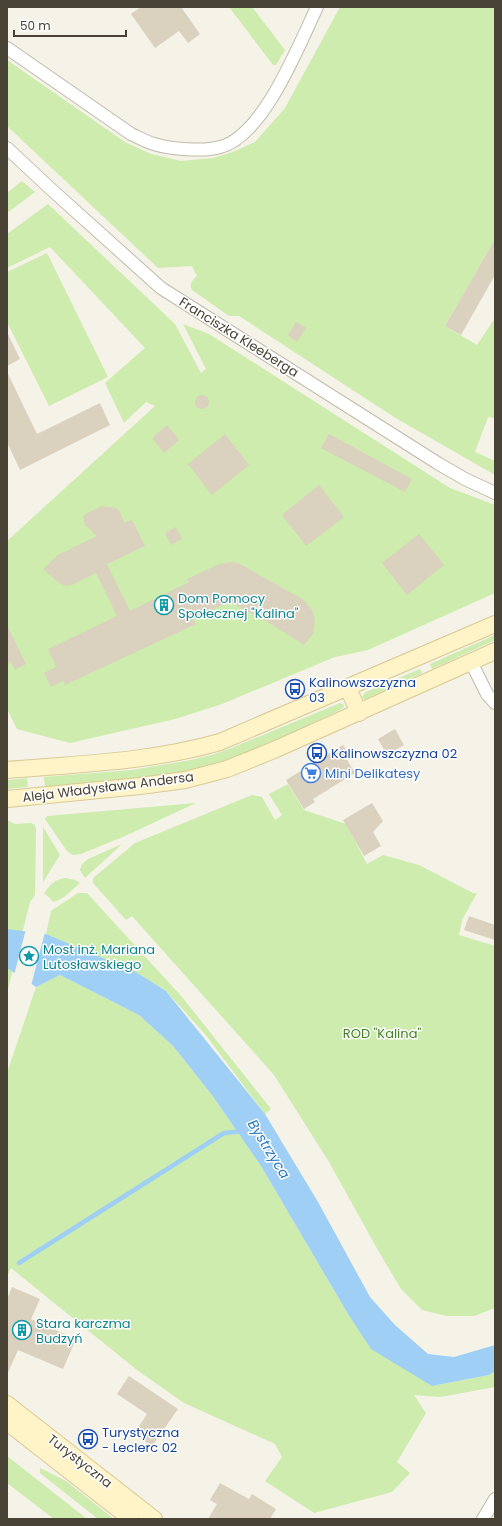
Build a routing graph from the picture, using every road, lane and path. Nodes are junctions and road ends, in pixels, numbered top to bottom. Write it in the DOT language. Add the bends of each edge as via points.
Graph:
graph roads {
  1 [pos="317,7"];
  2 [pos="7,48"];
  3 [pos="7,148"];
  4 [pos="495,493"];
  5 [pos="495,624"];
  6 [pos="495,651"];
  7 [pos="471,662"];
  8 [pos="348,688"];
  9 [pos="495,703"];
  10 [pos="359,713"];
  11 [pos="7,770"];
  12 [pos="7,799"];
  13 [pos="7,1404"];
  14 [pos="7,1422"];
  15 [pos="495,1499"];
  16 [pos="131,1519"];
  17 [pos="154,1519"];
  18 [pos="483,1519"];
  1 -- 2 [label="street" via="267,106 247,132 221,147 174,148 153,144 131,134"];
  3 -- 4 [label="street, Franciszka Kleeberga" via="161,288 439,464"];
  5 -- 8 [label="main road, Aleja Władysława Andersa"];
  6 -- 7 [label="main road, Aleja Władysława Andersa"];
  7 -- 9 [label="street" via="487,694"];
  7 -- 10 [label="main road, Aleja Władysława Andersa"];
  8 -- 10 [label="main road"];
  8 -- 11 [label="main road, Aleja Władysława Andersa" via="225,740 188,750 126,760"];
  10 -- 12 [label="main road, Aleja Władysława Andersa" via="249,761 207,775 152,785"];
  13 -- 17 [label="main road, Turystyczna"];
  14 -- 16 [label="main road, Turystyczna"];
  15 -- 18 [label="street"];
}
